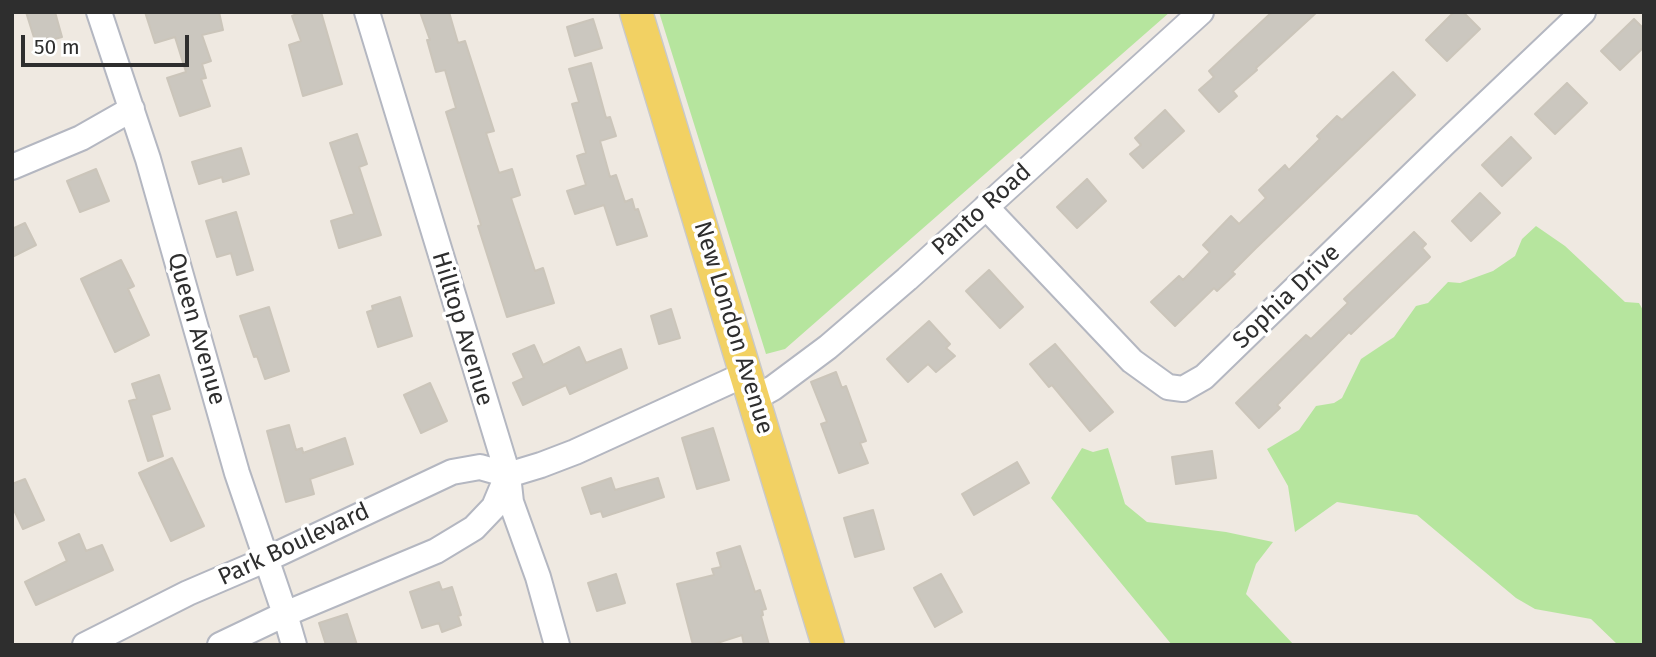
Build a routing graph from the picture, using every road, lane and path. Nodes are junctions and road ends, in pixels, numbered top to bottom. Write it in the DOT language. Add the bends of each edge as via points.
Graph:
graph roads {
  1 [pos="99,12"];
  2 [pos="367,12"];
  3 [pos="636,12"];
  4 [pos="1201,12"];
  5 [pos="1583,12"];
  6 [pos="132,109"];
  7 [pos="12,167"];
  8 [pos="986,207"];
  9 [pos="751,386"];
  10 [pos="508,475"];
  11 [pos="265,560"];
  12 [pos="285,614"];
  13 [pos="85,645"];
  14 [pos="220,645"];
  15 [pos="294,645"];
  16 [pos="557,645"];
  17 [pos="828,645"];
  1 -- 6 [label="street, Queen Avenue"];
  2 -- 10 [label="street, Hilltop Avenue"];
  3 -- 9 [label="main road, New London Avenue"];
  4 -- 8 [label="street, Panto Road"];
  5 -- 8 [label="street, Sophia Drive" via="1204,377 1183,389 1168,387 1132,361"];
  6 -- 7 [label="street" via="81,138"];
  6 -- 11 [label="street, Queen Avenue"];
  8 -- 9 [label="street, Panto Road" via="828,347 773,388"];
  9 -- 10 [label="street, Park Boulevard"];
  9 -- 17 [label="main road, New London Avenue"];
  10 -- 11 [label="street, Park Boulevard" via="480,467 452,472"];
  10 -- 12 [label="street" via="494,507 474,527 436,551"];
  10 -- 16 [label="street, Hilltop Avenue" via="511,502"];
  11 -- 12 [label="street, Queen Avenue"];
  11 -- 13 [label="street, Park Boulevard"];
  12 -- 14 [label="street"];
  12 -- 15 [label="street, Queen Avenue"];
}
